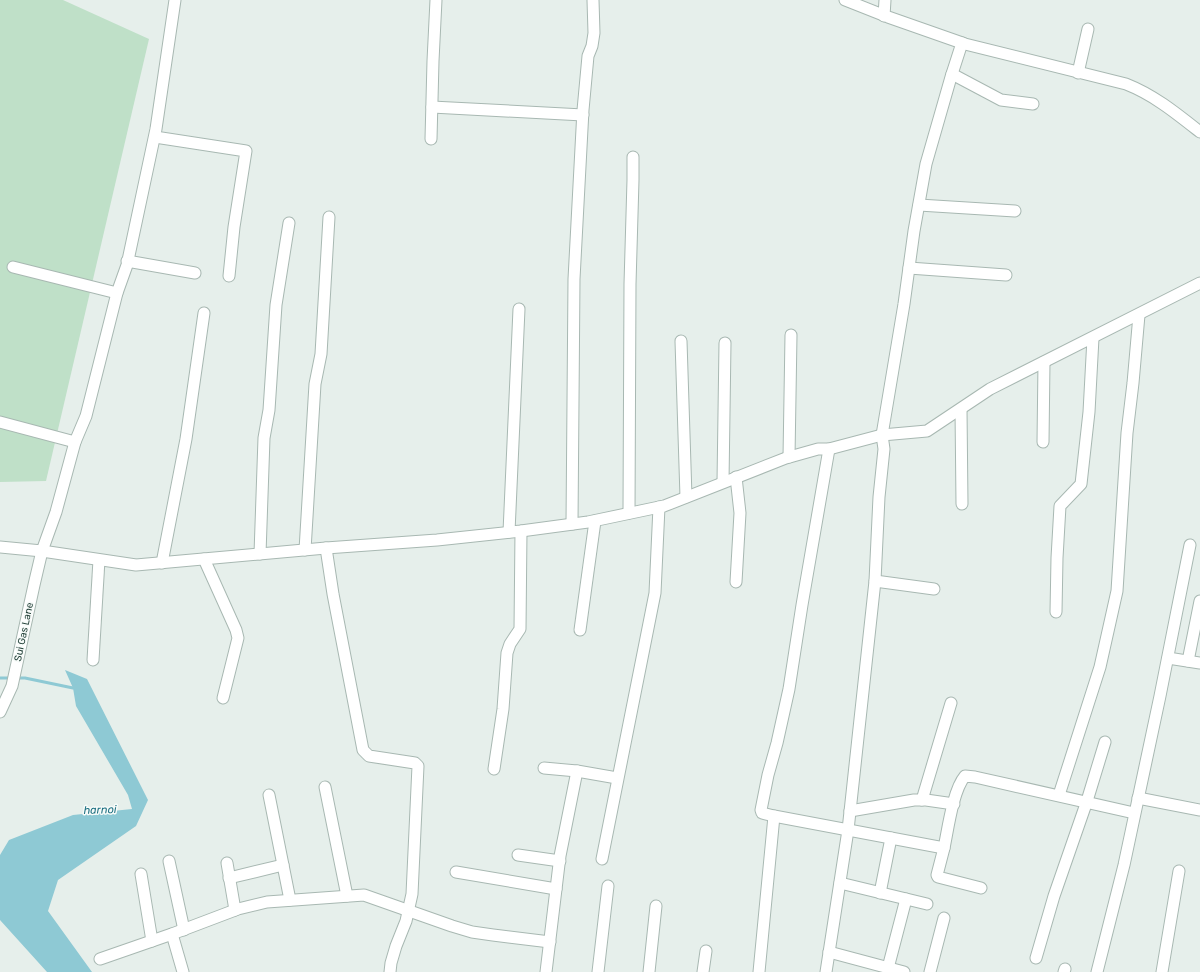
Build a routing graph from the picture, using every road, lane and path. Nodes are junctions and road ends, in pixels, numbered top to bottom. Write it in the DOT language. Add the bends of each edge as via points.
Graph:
graph roads {
  1 [pos="175,0"];
  2 [pos="436,0"];
  3 [pos="594,0"];
  4 [pos="845,0"];
  5 [pos="885,0"];
  6 [pos="884,16"];
  7 [pos="1088,29"];
  8 [pos="962,43"];
  9 [pos="1078,73"];
  10 [pos="952,74"];
  11 [pos="1033,104"];
  12 [pos="432,107"];
  13 [pos="583,115"];
  14 [pos="1200,132"];
  15 [pos="155,137"];
  16 [pos="431,139"];
  17 [pos="633,157"];
  18 [pos="919,205"];
  19 [pos="1015,211"];
  20 [pos="329,217"];
  21 [pos="289,223"];
  22 [pos="127,261"];
  23 [pos="12,267"];
  24 [pos="908,268"];
  25 [pos="195,273"];
  26 [pos="1006,275"];
  27 [pos="229,276"];
  28 [pos="1200,283"];
  29 [pos="117,293"];
  30 [pos="519,309"];
  31 [pos="204,313"];
  32 [pos="1139,315"];
  33 [pos="791,335"];
  34 [pos="1093,338"];
  35 [pos="681,341"];
  36 [pos="725,343"];
  37 [pos="1044,362"];
  38 [pos="961,409"];
  39 [pos="0,422"];
  40 [pos="882,435"];
  41 [pos="75,442"];
  42 [pos="1043,442"];
  43 [pos="829,448"];
  44 [pos="788,457"];
  45 [pos="736,477"];
  46 [pos="723,482"];
  47 [pos="686,497"];
  48 [pos="962,504"];
  49 [pos="659,507"];
  50 [pos="629,513"];
  51 [pos="594,521"];
  52 [pos="572,524"];
  53 [pos="521,531"];
  54 [pos="510,532"];
  55 [pos="1190,546"];
  56 [pos="0,547"];
  57 [pos="326,548"];
  58 [pos="305,550"];
  59 [pos="42,552"];
  60 [pos="260,554"];
  61 [pos="204,559"];
  62 [pos="99,560"];
  63 [pos="162,563"];
  64 [pos="875,581"];
  65 [pos="736,582"];
  66 [pos="934,589"];
  67 [pos="1200,600"];
  68 [pos="1056,612"];
  69 [pos="580,630"];
  70 [pos="1168,658"];
  71 [pos="94,660"];
  72 [pos="1188,661"];
  73 [pos="1200,664"];
  74 [pos="223,698"];
  75 [pos="951,703"];
  76 [pos="0,712"];
  77 [pos="1105,742"];
  78 [pos="544,768"];
  79 [pos="494,770"];
  80 [pos="577,771"];
  81 [pos="617,778"];
  82 [pos="325,787"];
  83 [pos="269,795"];
  84 [pos="1059,795"];
  85 [pos="1138,798"];
  86 [pos="922,800"];
  87 [pos="1088,802"];
  88 [pos="954,804"];
  89 [pos="1200,810"];
  90 [pos="850,811"];
  91 [pos="1134,813"];
  92 [pos="774,816"];
  93 [pos="848,830"];
  94 [pos="891,838"];
  95 [pos="944,848"];
  96 [pos="518,855"];
  97 [pos="602,859"];
  98 [pos="168,861"];
  99 [pos="560,861"];
  100 [pos="226,863"];
  101 [pos="283,865"];
  102 [pos="1179,871"];
  103 [pos="456,872"];
  104 [pos="141,874"];
  105 [pos="229,878"];
  106 [pos="840,883"];
  107 [pos="608,886"];
  108 [pos="981,888"];
  109 [pos="556,889"];
  110 [pos="880,893"];
  111 [pos="347,896"];
  112 [pos="906,899"];
  113 [pos="290,900"];
  114 [pos="927,904"];
  115 [pos="656,906"];
  116 [pos="235,910"];
  117 [pos="408,910"];
  118 [pos="944,918"];
  119 [pos="184,930"];
  120 [pos="172,934"];
  121 [pos="152,941"];
  122 [pos="550,942"];
  123 [pos="706,951"];
  124 [pos="829,952"];
  125 [pos="1036,958"];
  126 [pos="100,960"];
  127 [pos="888,968"];
  128 [pos="183,972"];
  129 [pos="390,972"];
  130 [pos="546,972"];
  131 [pos="598,972"];
  132 [pos="649,972"];
  133 [pos="703,972"];
  134 [pos="759,972"];
  135 [pos="826,972"];
  136 [pos="904,972"];
  137 [pos="930,972"];
  138 [pos="1097,972"];
  139 [pos="1162,972"];
  1 -- 15 [label="street, Sui Gas Lane"];
  2 -- 12 [label="street"];
  3 -- 13 [label="street" via="594,33 588,56"];
  4 -- 6 [label="street"];
  5 -- 6 [label="street"];
  6 -- 8 [label="street"];
  7 -- 9 [label="street"];
  8 -- 9 [label="street"];
  8 -- 10 [label="street"];
  9 -- 14 [label="street" via="1140,89 1162,102"];
  10 -- 11 [label="street" via="1001,100"];
  10 -- 18 [label="street" via="926,164"];
  12 -- 13 [label="street"];
  12 -- 16 [label="street"];
  13 -- 52 [label="street" via="574,279"];
  15 -- 22 [label="street, Sui Gas Lane"];
  15 -- 27 [label="street" via="246,151"];
  17 -- 50 [label="street"];
  18 -- 19 [label="street"];
  18 -- 24 [label="street"];
  20 -- 58 [label="street"];
  21 -- 60 [label="street" via="276,305 269,410 264,438"];
  22 -- 25 [label="street"];
  22 -- 29 [label="street, Sui Gas Lane"];
  23 -- 29 [label="street"];
  24 -- 26 [label="street"];
  24 -- 40 [label="street"];
  28 -- 32 [label="street"];
  29 -- 41 [label="street, Sui Gas Lane" via="86,416"];
  30 -- 54 [label="street"];
  31 -- 63 [label="street" via="186,439"];
  32 -- 34 [label="street"];
  32 -- 84 [label="street" via="1127,433 1117,591 1100,666"];
  33 -- 44 [label="street"];
  34 -- 37 [label="street"];
  34 -- 68 [label="street" via="1089,412 1081,484 1060,506"];
  35 -- 47 [label="street"];
  36 -- 46 [label="street"];
  37 -- 38 [label="street" via="990,389"];
  37 -- 42 [label="street"];
  38 -- 40 [label="street" via="927,431"];
  38 -- 48 [label="street"];
  39 -- 41 [label="street"];
  40 -- 43 [label="street"];
  40 -- 64 [label="street" via="884,449"];
  41 -- 59 [label="street, Sui Gas Lane"];
  43 -- 44 [label="street"];
  43 -- 92 [label="street" via="789,689 761,810 762,813"];
  44 -- 45 [label="street"];
  45 -- 46 [label="street"];
  45 -- 65 [label="street" via="740,514"];
  46 -- 47 [label="street"];
  47 -- 49 [label="street"];
  49 -- 50 [label="street"];
  49 -- 81 [label="street" via="655,593"];
  50 -- 51 [label="street"];
  51 -- 52 [label="street"];
  51 -- 69 [label="street"];
  52 -- 53 [label="street"];
  53 -- 54 [label="street"];
  53 -- 79 [label="street" via="520,629 507,653 503,709"];
  54 -- 57 [label="street"];
  55 -- 70 [label="street"];
  56 -- 59 [label="street"];
  57 -- 58 [label="street"];
  57 -- 117 [label="street" via="363,750 369,756 415,763 418,766 412,894"];
  58 -- 60 [label="street"];
  59 -- 62 [label="street"];
  59 -- 76 [label="street, Sui Gas Lane" via="12,686"];
  60 -- 61 [label="street"];
  61 -- 63 [label="street"];
  61 -- 74 [label="street" via="238,638"];
  62 -- 63 [label="street" via="136,565"];
  62 -- 71 [label="street"];
  64 -- 66 [label="street"];
  64 -- 90 [label="street"];
  67 -- 72 [label="street"];
  70 -- 72 [label="street"];
  70 -- 85 [label="street"];
  72 -- 73 [label="street"];
  75 -- 86 [label="street"];
  77 -- 87 [label="street"];
  78 -- 80 [label="street"];
  80 -- 81 [label="street"];
  80 -- 99 [label="street"];
  81 -- 97 [label="street"];
  82 -- 111 [label="street"];
  83 -- 101 [label="street"];
  84 -- 87 [label="street"];
  84 -- 88 [label="street" via="965,776"];
  85 -- 89 [label="street"];
  85 -- 91 [label="street"];
  86 -- 88 [label="street"];
  86 -- 90 [label="street"];
  87 -- 91 [label="street"];
  87 -- 125 [label="street" via="1054,896"];
  88 -- 95 [label="street"];
  90 -- 93 [label="street"];
  91 -- 138 [label="street" via="1124,865"];
  92 -- 93 [label="street"];
  92 -- 134 [label="street"];
  93 -- 94 [label="street"];
  93 -- 106 [label="street"];
  94 -- 95 [label="street"];
  94 -- 110 [label="street"];
  95 -- 108 [label="street" via="938,877"];
  96 -- 99 [label="street"];
  98 -- 119 [label="street"];
  99 -- 109 [label="street"];
  100 -- 105 [label="street"];
  101 -- 105 [label="street"];
  101 -- 113 [label="street"];
  102 -- 139 [label="street"];
  103 -- 109 [label="street"];
  104 -- 121 [label="street"];
  105 -- 116 [label="street"];
  106 -- 110 [label="street"];
  106 -- 124 [label="street"];
  107 -- 131 [label="street"];
  109 -- 122 [label="street"];
  110 -- 112 [label="street"];
  111 -- 113 [label="street"];
  111 -- 117 [label="street" via="364,895"];
  112 -- 114 [label="street"];
  112 -- 127 [label="street"];
  113 -- 116 [label="street" via="267,902"];
  115 -- 132 [label="street"];
  116 -- 119 [label="street"];
  117 -- 122 [label="street" via="472,932"];
  117 -- 129 [label="street"];
  118 -- 137 [label="street"];
  119 -- 120 [label="street"];
  120 -- 121 [label="street"];
  120 -- 128 [label="street"];
  121 -- 126 [label="street"];
  122 -- 130 [label="street"];
  123 -- 133 [label="street"];
  124 -- 127 [label="street"];
  124 -- 135 [label="street"];
  127 -- 136 [label="street"];
}
